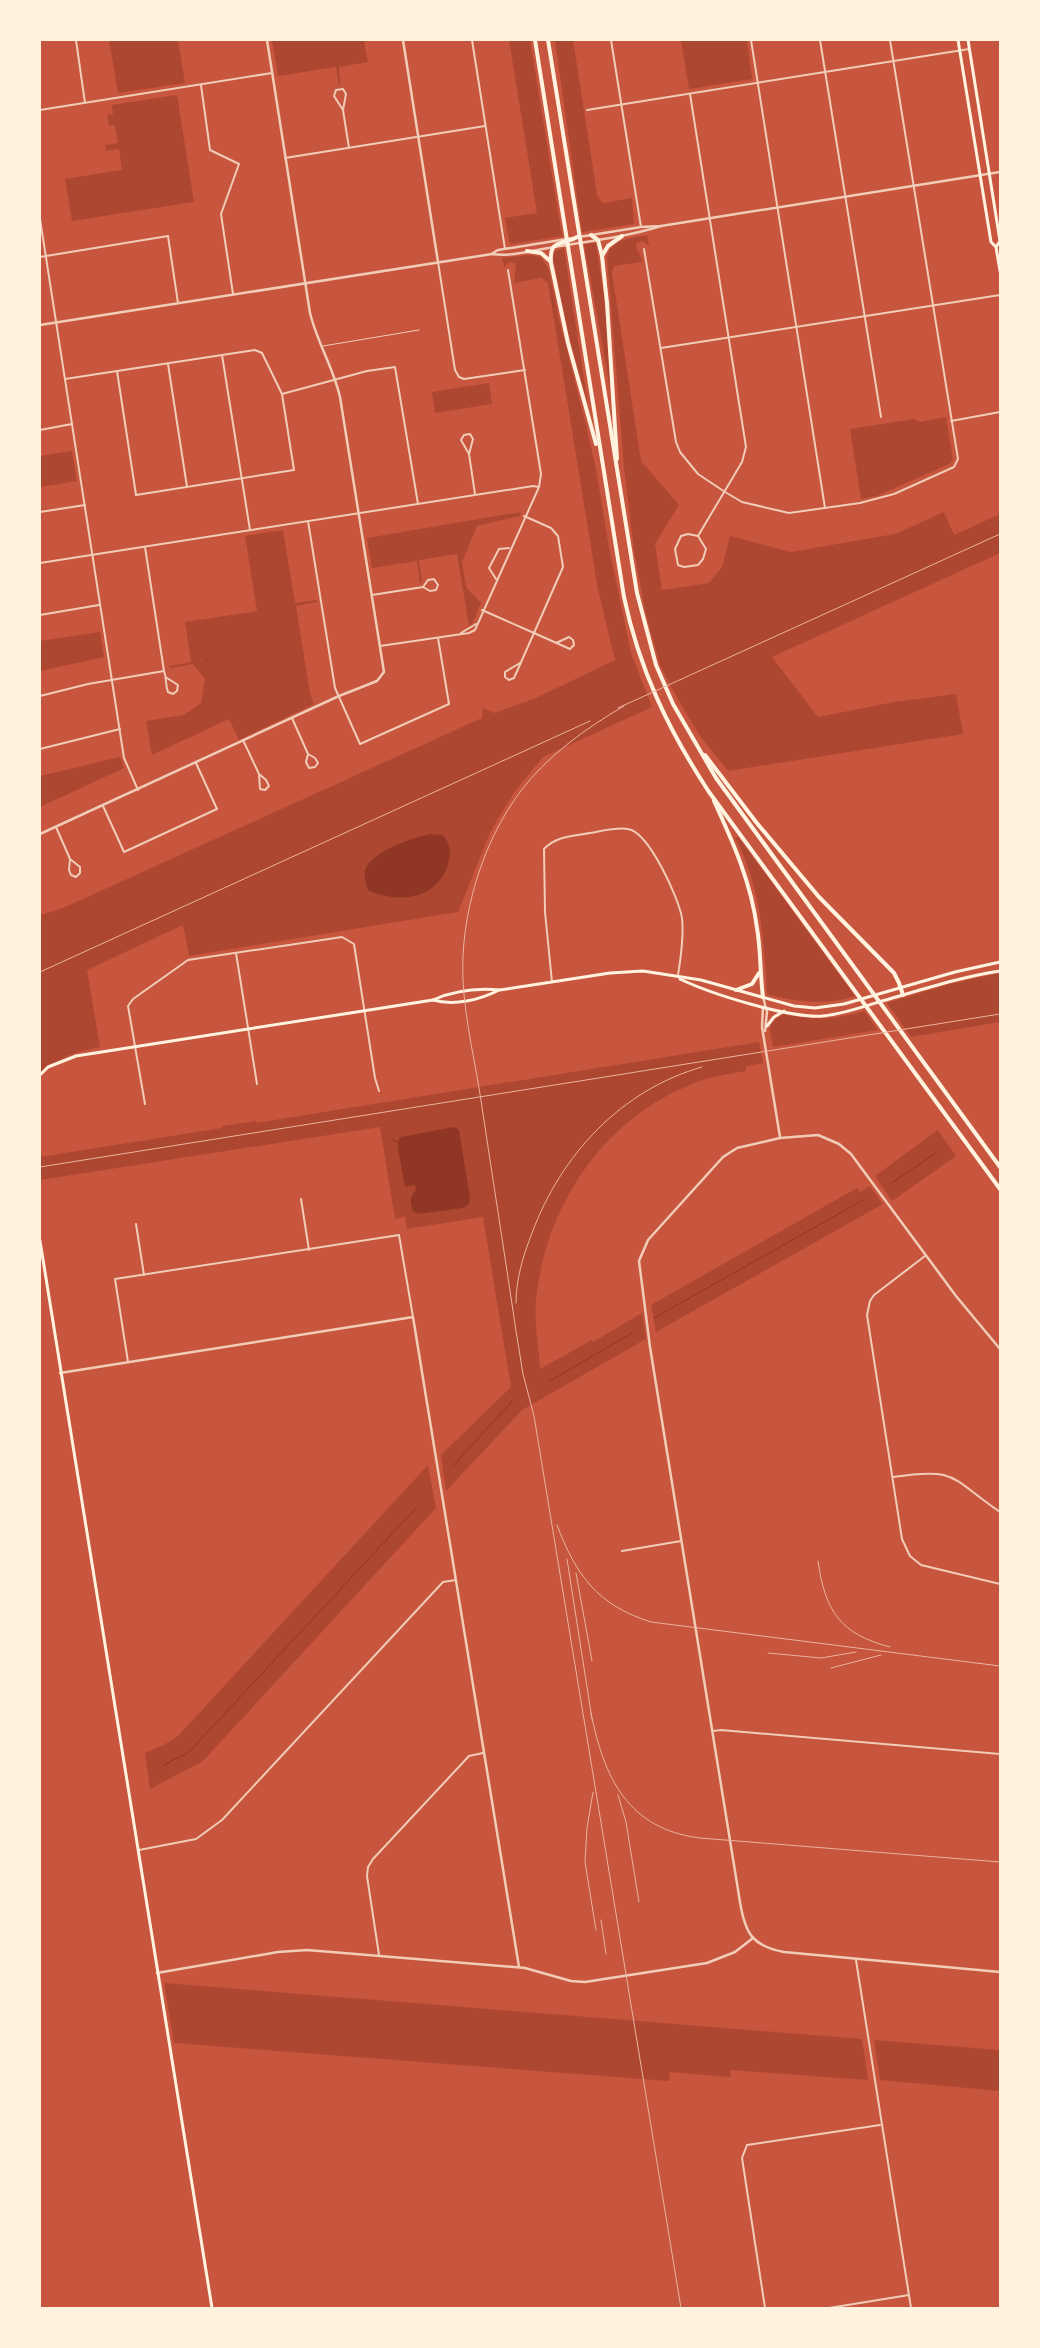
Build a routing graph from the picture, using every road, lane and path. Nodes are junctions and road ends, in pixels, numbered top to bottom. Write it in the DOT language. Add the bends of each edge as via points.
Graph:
graph roads {
  1 [pos="76,40"];
  2 [pos="267,40"];
  3 [pos="403,40"];
  4 [pos="472,40"];
  5 [pos="535,40"];
  6 [pos="548,40"];
  7 [pos="612,40"];
  8 [pos="751,40"];
  9 [pos="820,40"];
  10 [pos="890,40"];
  11 [pos="958,40"];
  12 [pos="968,40"];
  13 [pos="970,49"];
  14 [pos="960,51"];
  15 [pos="893,61"];
  16 [pos="825,72"];
  17 [pos="272,74"];
  18 [pos="757,83"];
  19 [pos="200,85"];
  20 [pos="690,94"];
  21 [pos="85,103"];
  22 [pos="622,104"];
  23 [pos="40,110"];
  24 [pos="343,110"];
  25 [pos="587,110"];
  26 [pos="485,126"];
  27 [pos="418,137"];
  28 [pos="349,148"];
  29 [pos="286,158"];
  30 [pos="1000,172"];
  31 [pos="989,173"];
  32 [pos="979,175"];
  33 [pos="913,186"];
  34 [pos="846,196"];
  35 [pos="777,208"];
  36 [pos="710,219"];
  37 [pos="40,220"];
  38 [pos="661,226"];
  39 [pos="640,227"];
  40 [pos="591,235"];
  41 [pos="622,236"];
  42 [pos="577,237"];
  43 [pos="598,240"];
  44 [pos="996,246"];
  45 [pos="554,247"];
  46 [pos="505,249"];
  47 [pos="644,249"];
  48 [pos="527,251"];
  49 [pos="492,254"];
  50 [pos="46,256"];
  51 [pos="602,256"];
  52 [pos="40,257"];
  53 [pos="438,262"];
  54 [pos="551,263"];
  55 [pos="508,270"];
  56 [pos="1000,271"];
  57 [pos="305,283"];
  58 [pos="233,294"];
  59 [pos="1000,295"];
  60 [pos="178,303"];
  61 [pos="932,306"];
  62 [pos="865,317"];
  63 [pos="56,322"];
  64 [pos="40,325"];
  65 [pos="797,327"];
  66 [pos="419,330"];
  67 [pos="729,338"];
  68 [pos="323,346"];
  69 [pos="661,348"];
  70 [pos="222,355"];
  71 [pos="168,364"];
  72 [pos="524,370"];
  73 [pos="117,371"];
  74 [pos="65,379"];
  75 [pos="336,379"];
  76 [pos="282,394"];
  77 [pos="1000,412"];
  78 [pos="881,417"];
  79 [pos="951,420"];
  80 [pos="72,424"];
  81 [pos="40,430"];
  82 [pos="469,454"];
  83 [pos="601,461"];
  84 [pos="241,479"];
  85 [pos="618,482"];
  86 [pos="187,487"];
  87 [pos="539,487"];
  88 [pos="725,492"];
  89 [pos="475,495"];
  90 [pos="418,504"];
  91 [pos="84,505"];
  92 [pos="825,508"];
  93 [pos="40,512"];
  94 [pos="358,513"];
  95 [pos="524,516"];
  96 [pos="308,521"];
  97 [pos="250,530"];
  98 [pos="698,536"];
  99 [pos="145,547"];
  100 [pos="510,549"];
  101 [pos="93,555"];
  102 [pos="40,564"];
  103 [pos="496,579"];
  104 [pos="423,587"];
  105 [pos="372,595"];
  106 [pos="100,604"];
  107 [pos="482,610"];
  108 [pos="40,615"];
  109 [pos="534,633"];
  110 [pos="438,637"];
  111 [pos="556,643"];
  112 [pos="380,646"];
  113 [pos="520,663"];
  114 [pos="164,672"];
  115 [pos="167,678"];
  116 [pos="112,680"];
  117 [pos="40,696"];
  118 [pos="339,696"];
  119 [pos="292,718"];
  120 [pos="120,729"];
  121 [pos="243,740"];
  122 [pos="694,741"];
  123 [pos="40,749"];
  124 [pos="308,754"];
  125 [pos="196,762"];
  126 [pos="259,774"];
  127 [pos="138,790"];
  128 [pos="709,792"];
  129 [pos="103,806"];
  130 [pos="56,827"];
  131 [pos="40,834"];
  132 [pos="70,859"];
  133 [pos="236,953"];
  134 [pos="1000,962"];
  135 [pos="1000,970"];
  136 [pos="760,971"];
  137 [pos="678,978"];
  138 [pos="552,982"];
  139 [pos="901,987"];
  140 [pos="500,990"];
  141 [pos="736,990"];
  142 [pos="903,995"];
  143 [pos="763,998"];
  144 [pos="433,1000"];
  145 [pos="764,1006"];
  146 [pos="364,1011"];
  147 [pos="784,1011"];
  148 [pos="767,1026"];
  149 [pos="248,1030"];
  150 [pos="765,1032"];
  151 [pos="135,1048"];
  152 [pos="40,1075"];
  153 [pos="257,1084"];
  154 [pos="379,1091"];
  155 [pos="145,1104"];
  156 [pos="780,1138"];
  157 [pos="1000,1167"];
  158 [pos="1000,1190"];
  159 [pos="301,1199"];
  160 [pos="136,1224"];
  161 [pos="40,1242"];
  162 [pos="309,1250"];
  163 [pos="926,1255"];
  164 [pos="144,1275"];
  165 [pos="413,1317"];
  166 [pos="1000,1349"];
  167 [pos="128,1362"];
  168 [pos="60,1373"];
  169 [pos="893,1477"];
  170 [pos="1000,1512"];
  171 [pos="681,1541"];
  172 [pos="622,1551"];
  173 [pos="456,1580"];
  174 [pos="1000,1584"];
  175 [pos="713,1731"];
  176 [pos="483,1753"];
  177 [pos="1000,1754"];
  178 [pos="137,1850"];
  179 [pos="753,1938"];
  180 [pos="379,1955"];
  181 [pos="856,1959"];
  182 [pos="519,1967"];
  183 [pos="1000,1972"];
  184 [pos="157,1973"];
  185 [pos="881,2124"];
  186 [pos="909,2295"];
  187 [pos="212,2308"];
  188 [pos="765,2308"];
  189 [pos="829,2308"];
  190 [pos="911,2308"];
  1 -- 21 [label="street"];
  2 -- 17 [label="street"];
  3 -- 27 [label="street"];
  4 -- 26 [label="street"];
  5 -- 83 [label="highway"];
  6 -- 85 [label="highway"];
  7 -- 22 [label="street"];
  8 -- 18 [label="street"];
  9 -- 16 [label="street"];
  10 -- 15 [label="street"];
  11 -- 14 [label="main road"];
  12 -- 13 [label="main road"];
  13 -- 14 [label="street"];
  13 -- 31 [label="main road"];
  14 -- 15 [label="street"];
  14 -- 32 [label="main road"];
  15 -- 16 [label="street"];
  15 -- 33 [label="street"];
  16 -- 18 [label="street"];
  16 -- 34 [label="street"];
  17 -- 19 [label="street"];
  17 -- 29 [label="street"];
  18 -- 20 [label="street"];
  18 -- 35 [label="street"];
  19 -- 21 [label="street"];
  19 -- 58 [label="street" via="210,150 239,164 221,214"];
  20 -- 22 [label="street"];
  20 -- 36 [label="street"];
  21 -- 23 [label="street"];
  22 -- 25 [label="street"];
  22 -- 39 [label="street"];
  24 -- 24 [label="street" via="346,97 343,89 336,90 334,96"];
  24 -- 28 [label="street"];
  26 -- 27 [label="street"];
  26 -- 46 [label="street"];
  27 -- 28 [label="street"];
  27 -- 53 [label="street"];
  28 -- 29 [label="street"];
  29 -- 57 [label="street"];
  30 -- 31 [label="street"];
  31 -- 32 [label="street"];
  31 -- 44 [label="main road" via="1000,241"];
  32 -- 33 [label="street"];
  32 -- 44 [label="main road" via="990,242"];
  33 -- 34 [label="street"];
  33 -- 61 [label="street"];
  34 -- 35 [label="street"];
  34 -- 62 [label="street"];
  35 -- 36 [label="street"];
  35 -- 65 [label="street"];
  36 -- 38 [label="street"];
  36 -- 67 [label="street"];
  37 -- 50 [label="street"];
  38 -- 39 [label="street"];
  38 -- 41 [label="street"];
  39 -- 40 [label="street"];
  40 -- 42 [label="street"];
  40 -- 43 [label="highway"];
  41 -- 43 [label="street"];
  41 -- 51 [label="highway" via="608,246"];
  42 -- 45 [label="highway"];
  42 -- 46 [label="street"];
  43 -- 45 [label="street"];
  43 -- 51 [label="highway"];
  44 -- 56 [label="main road"];
  45 -- 48 [label="street"];
  45 -- 54 [label="highway"];
  46 -- 49 [label="street"];
  47 -- 69 [label="street"];
  48 -- 49 [label="street"];
  48 -- 54 [label="highway" via="541,253"];
  49 -- 53 [label="street"];
  50 -- 52 [label="street"];
  50 -- 60 [label="street" via="168,236"];
  50 -- 63 [label="street"];
  51 -- 85 [label="highway"];
  53 -- 57 [label="street"];
  53 -- 72 [label="street" via="455,370 459,377 464,379"];
  54 -- 83 [label="highway" via="568,344"];
  55 -- 72 [label="street"];
  57 -- 58 [label="street"];
  57 -- 68 [label="street" via="314,329"];
  58 -- 60 [label="street"];
  59 -- 61 [label="street"];
  60 -- 63 [label="street"];
  61 -- 62 [label="street"];
  61 -- 79 [label="street"];
  62 -- 65 [label="street"];
  62 -- 78 [label="street"];
  63 -- 64 [label="street"];
  63 -- 74 [label="street"];
  65 -- 67 [label="street"];
  65 -- 92 [label="street"];
  66 -- 68 [label="lane"];
  67 -- 69 [label="street"];
  67 -- 88 [label="street" via="746,447 742,462"];
  68 -- 75 [label="street"];
  69 -- 88 [label="street" via="677,448 698,474"];
  70 -- 71 [label="street"];
  70 -- 76 [label="street" via="255,350 262,353"];
  70 -- 84 [label="street"];
  71 -- 73 [label="street"];
  71 -- 86 [label="street"];
  72 -- 87 [label="street" via="541,474"];
  73 -- 74 [label="street"];
  73 -- 86 [label="street" via="136,496"];
  74 -- 80 [label="street"];
  75 -- 76 [label="street"];
  75 -- 90 [label="street" via="395,367"];
  75 -- 94 [label="street"];
  76 -- 84 [label="street" via="294,470"];
  77 -- 79 [label="street"];
  79 -- 92 [label="street" via="958,459 954,467 894,494"];
  80 -- 81 [label="street"];
  80 -- 91 [label="street"];
  82 -- 82 [label="street" via="473,439 470,434 461,440"];
  82 -- 89 [label="street"];
  83 -- 128 [label="highway" via="635,645 661,709"];
  84 -- 86 [label="street"];
  84 -- 97 [label="street"];
  85 -- 122 [label="highway" via="636,593 646,633 673,704"];
  87 -- 89 [label="street"];
  87 -- 95 [label="street"];
  88 -- 92 [label="street" via="742,502 788,513"];
  88 -- 98 [label="street"];
  89 -- 90 [label="street"];
  90 -- 94 [label="street"];
  91 -- 93 [label="street"];
  91 -- 101 [label="street"];
  94 -- 96 [label="street"];
  94 -- 105 [label="street"];
  95 -- 100 [label="street"];
  95 -- 109 [label="street" via="551,528 558,536 563,567"];
  96 -- 97 [label="street"];
  96 -- 118 [label="street" via="335,688"];
  97 -- 99 [label="street"];
  98 -- 98 [label="street" via="682,536 675,549 678,565 698,565 703,559 706,548"];
  99 -- 101 [label="street"];
  99 -- 114 [label="street"];
  100 -- 103 [label="street"];
  100 -- 103 [label="street" via="499,549 490,568"];
  101 -- 102 [label="street"];
  101 -- 106 [label="street"];
  103 -- 107 [label="street"];
  104 -- 104 [label="street" via="430,591 438,586 434,579 428,580"];
  104 -- 105 [label="street"];
  105 -- 112 [label="street"];
  106 -- 108 [label="street"];
  106 -- 116 [label="street"];
  107 -- 109 [label="street"];
  107 -- 110 [label="street" via="476,624 461,633"];
  109 -- 111 [label="street"];
  109 -- 113 [label="street"];
  110 -- 112 [label="street"];
  110 -- 118 [label="street" via="449,704 360,744"];
  111 -- 111 [label="street" via="570,649 574,645 569,637"];
  112 -- 118 [label="street" via="384,672 377,681"];
  113 -- 113 [label="street" via="509,668 505,677 509,680 514,678"];
  114 -- 115 [label="street"];
  114 -- 116 [label="street"];
  115 -- 115 [label="street" via="168,692 173,694 178,685"];
  116 -- 117 [label="street"];
  116 -- 120 [label="street"];
  118 -- 119 [label="street"];
  119 -- 121 [label="street"];
  119 -- 124 [label="street"];
  120 -- 123 [label="street"];
  120 -- 127 [label="street" via="125,762"];
  121 -- 125 [label="street"];
  121 -- 126 [label="street"];
  122 -- 139 [label="highway" via="788,861 894,973"];
  122 -- 157 [label="highway" via="716,778"];
  124 -- 124 [label="street" via="308,768 315,768 318,762"];
  125 -- 127 [label="street"];
  125 -- 129 [label="street" via="217,809 124,852"];
  126 -- 126 [label="street" via="260,789 265,790 269,786"];
  127 -- 129 [label="street"];
  128 -- 136 [label="highway" via="746,877 758,929"];
  128 -- 158 [label="highway"];
  129 -- 130 [label="street"];
  130 -- 131 [label="street"];
  130 -- 132 [label="street"];
  132 -- 132 [label="street" via="69,870 76,877 80,867"];
  133 -- 146 [label="street" via="342,937 354,944"];
  133 -- 149 [label="street"];
  133 -- 151 [label="street" via="188,960 133,999 128,1006"];
  134 -- 139 [label="main road"];
  135 -- 142 [label="main road"];
  136 -- 141 [label="highway" via="752,984"];
  136 -- 143 [label="highway"];
  137 -- 138 [label="main road" via="631,971"];
  137 -- 138 [label="street" via="682,918 674,893 641,836 628,829 617,829 560,838 551,841 544,849 544,912"];
  137 -- 141 [label="main road" via="701,980"];
  137 -- 145 [label="main road" via="699,988"];
  138 -- 140 [label="main road"];
  139 -- 142 [label="highway"];
  139 -- 143 [label="main road" via="828,1007 804,1008"];
  140 -- 144 [label="main road" via="443,995"];
  140 -- 144 [label="main road" via="486,997 445,1003"];
  141 -- 143 [label="main road"];
  142 -- 147 [label="main road" via="821,1016"];
  143 -- 145 [label="street"];
  144 -- 146 [label="main road"];
  145 -- 147 [label="main road"];
  145 -- 148 [label="street"];
  145 -- 150 [label="street" via="761,1012"];
  146 -- 149 [label="main road"];
  146 -- 154 [label="street" via="374,1078"];
  147 -- 148 [label="main road"];
  148 -- 150 [label="street"];
  149 -- 151 [label="main road"];
  149 -- 153 [label="street"];
  150 -- 156 [label="street"];
  151 -- 152 [label="main road" via="76,1056 48,1067"];
  151 -- 155 [label="street"];
  156 -- 163 [label="street" via="818,1135 845,1148"];
  156 -- 171 [label="street" via="737,1148 723,1157 648,1240 639,1261"];
  159 -- 162 [label="street"];
  160 -- 164 [label="street"];
  161 -- 168 [label="main road"];
  162 -- 164 [label="street"];
  162 -- 165 [label="street" via="399,1235"];
  163 -- 166 [label="street"];
  163 -- 169 [label="street" via="874,1295 868,1308"];
  164 -- 167 [label="street" via="115,1279"];
  165 -- 167 [label="street"];
  165 -- 173 [label="street"];
  167 -- 168 [label="street"];
  168 -- 178 [label="main road"];
  169 -- 170 [label="street" via="925,1472 949,1476 962,1482"];
  169 -- 174 [label="street" via="903,1543 913,1560 926,1567"];
  171 -- 172 [label="street"];
  171 -- 175 [label="street"];
  173 -- 176 [label="street"];
  173 -- 178 [label="street" via="443,1582 222,1820 196,1839"];
  175 -- 177 [label="street"];
  175 -- 179 [label="street" via="743,1918"];
  176 -- 180 [label="street" via="469,1756 368,1867"];
  176 -- 182 [label="street"];
  178 -- 184 [label="main road"];
  179 -- 181 [label="street" via="771,1950"];
  179 -- 182 [label="street" via="735,1952 707,1963 584,1982 571,1982"];
  180 -- 182 [label="street"];
  180 -- 184 [label="street" via="295,1950"];
  181 -- 183 [label="street"];
  181 -- 185 [label="street"];
  184 -- 187 [label="main road"];
  185 -- 186 [label="street"];
  185 -- 188 [label="street" via="747,2146 742,2158"];
  186 -- 189 [label="street"];
  186 -- 190 [label="street"];
}
